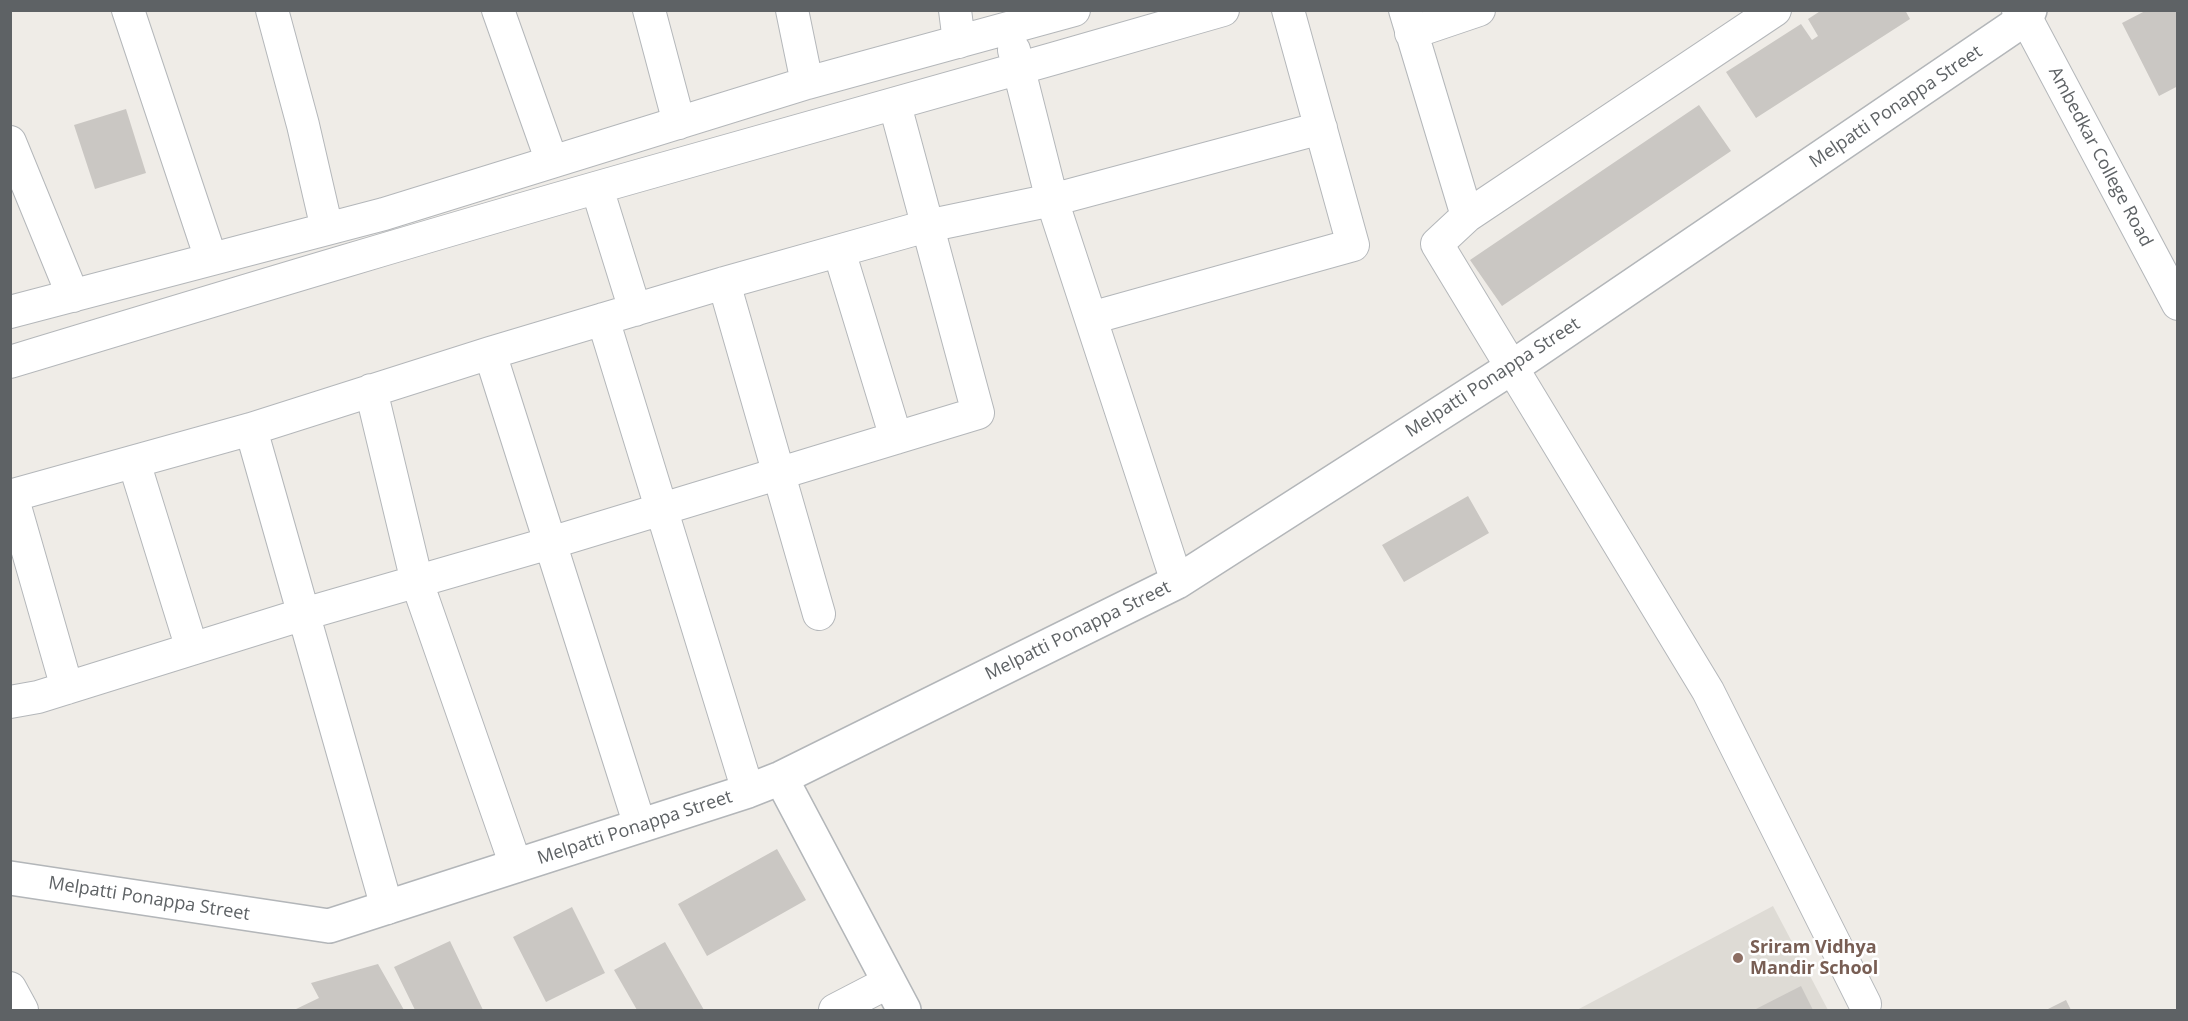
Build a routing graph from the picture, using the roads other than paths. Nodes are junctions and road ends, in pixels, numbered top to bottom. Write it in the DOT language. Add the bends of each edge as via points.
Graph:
graph roads {
  1 [pos="128,10"];
  2 [pos="272,10"];
  3 [pos="498,10"];
  4 [pos="649,10"];
  5 [pos="792,10"];
  6 [pos="955,10"];
  7 [pos="1074,10"];
  8 [pos="1223,10"];
  9 [pos="1288,10"];
  10 [pos="1479,10"];
  11 [pos="1775,10"];
  12 [pos="2025,13"];
  13 [pos="1408,22"];
  14 [pos="1008,29"];
  15 [pos="959,42"];
  16 [pos="1019,69"];
  17 [pos="807,83"];
  18 [pos="895,105"];
  19 [pos="679,123"];
  20 [pos="1321,128"];
  21 [pos="10,142"];
  22 [pos="552,162"];
  23 [pos="597,188"];
  24 [pos="1052,200"];
  25 [pos="1467,216"];
  26 [pos="927,226"];
  27 [pos="327,229"];
  28 [pos="839,251"];
  29 [pos="211,259"];
  30 [pos="724,283"];
  31 [pos="73,296"];
  32 [pos="2178,304"];
  33 [pos="635,310"];
  34 [pos="10,312"];
  35 [pos="1091,318"];
  36 [pos="603,319"];
  37 [pos="490,353"];
  38 [pos="10,362"];
  39 [pos="1511,368"];
  40 [pos="371,390"];
  41 [pos="251,429"];
  42 [pos="896,438"];
  43 [pos="134,462"];
  44 [pos="778,474"];
  45 [pos="11,496"];
  46 [pos="661,509"];
  47 [pos="550,543"];
  48 [pos="417,582"];
  49 [pos="1177,582"];
  50 [pos="304,614"];
  51 [pos="819,614"];
  52 [pos="192,649"];
  53 [pos="67,688"];
  54 [pos="10,702"];
  55 [pos="781,778"];
  56 [pos="748,791"];
  57 [pos="640,826"];
  58 [pos="516,866"];
  59 [pos="10,878"];
  60 [pos="387,908"];
  61 [pos="889,982"];
  62 [pos="10,988"];
  63 [pos="1865,1004"];
  64 [pos="22,1011"];
  65 [pos="835,1011"];
  66 [pos="904,1011"];
  1 -- 29 [label="street"];
  2 -- 27 [label="street"];
  3 -- 22 [label="street"];
  4 -- 19 [label="street"];
  5 -- 17 [label="street"];
  6 -- 15 [label="street"];
  7 -- 14 [label="street"];
  8 -- 16 [label="street"];
  9 -- 20 [label="street"];
  10 -- 13 [label="street"];
  11 -- 25 [label="street"];
  12 -- 32 [label="street, Ambedkar College Road"];
  12 -- 39 [label="main road, Melpatti Ponappa Street"];
  13 -- 25 [label="street"];
  14 -- 15 [label="street"];
  14 -- 16 [label="street"];
  15 -- 17 [label="street"];
  16 -- 18 [label="street"];
  16 -- 24 [label="street"];
  17 -- 19 [label="street"];
  18 -- 23 [label="street"];
  18 -- 26 [label="street"];
  19 -- 22 [label="street"];
  20 -- 24 [label="street"];
  20 -- 35 [label="street" via="1353,245"];
  21 -- 31 [label="street"];
  22 -- 27 [label="street"];
  23 -- 33 [label="street"];
  23 -- 38 [label="street"];
  24 -- 26 [label="street"];
  24 -- 35 [label="street"];
  25 -- 39 [label="street" via="1437,244"];
  26 -- 28 [label="street"];
  26 -- 42 [label="street" via="978,413"];
  27 -- 29 [label="street"];
  28 -- 30 [label="street"];
  28 -- 42 [label="street"];
  29 -- 31 [label="street"];
  30 -- 33 [label="street"];
  30 -- 44 [label="street"];
  31 -- 34 [label="street"];
  33 -- 36 [label="street"];
  35 -- 49 [label="street"];
  36 -- 37 [label="street"];
  36 -- 46 [label="street"];
  37 -- 40 [label="street"];
  37 -- 47 [label="street"];
  39 -- 49 [label="main road, Melpatti Ponappa Street"];
  39 -- 63 [label="street" via="1708,691"];
  40 -- 41 [label="street"];
  40 -- 48 [label="street"];
  41 -- 43 [label="street"];
  41 -- 50 [label="street"];
  42 -- 44 [label="street"];
  43 -- 45 [label="street"];
  43 -- 52 [label="street"];
  44 -- 46 [label="street"];
  44 -- 51 [label="street"];
  45 -- 53 [label="street"];
  46 -- 47 [label="street"];
  46 -- 56 [label="street"];
  47 -- 48 [label="street"];
  47 -- 57 [label="street"];
  48 -- 50 [label="street"];
  48 -- 58 [label="street"];
  49 -- 55 [label="main road, Melpatti Ponappa Street"];
  50 -- 52 [label="street"];
  50 -- 60 [label="street"];
  52 -- 53 [label="street"];
  53 -- 54 [label="street"];
  55 -- 56 [label="main road, Melpatti Ponappa Street"];
  55 -- 61 [label="main road"];
  56 -- 57 [label="main road, Melpatti Ponappa Street"];
  57 -- 58 [label="main road, Melpatti Ponappa Street"];
  58 -- 60 [label="main road, Melpatti Ponappa Street"];
  59 -- 60 [label="main road, Melpatti Ponappa Street" via="329,926"];
  61 -- 65 [label="street"];
  61 -- 66 [label="main road"];
  62 -- 64 [label="street"];
}
